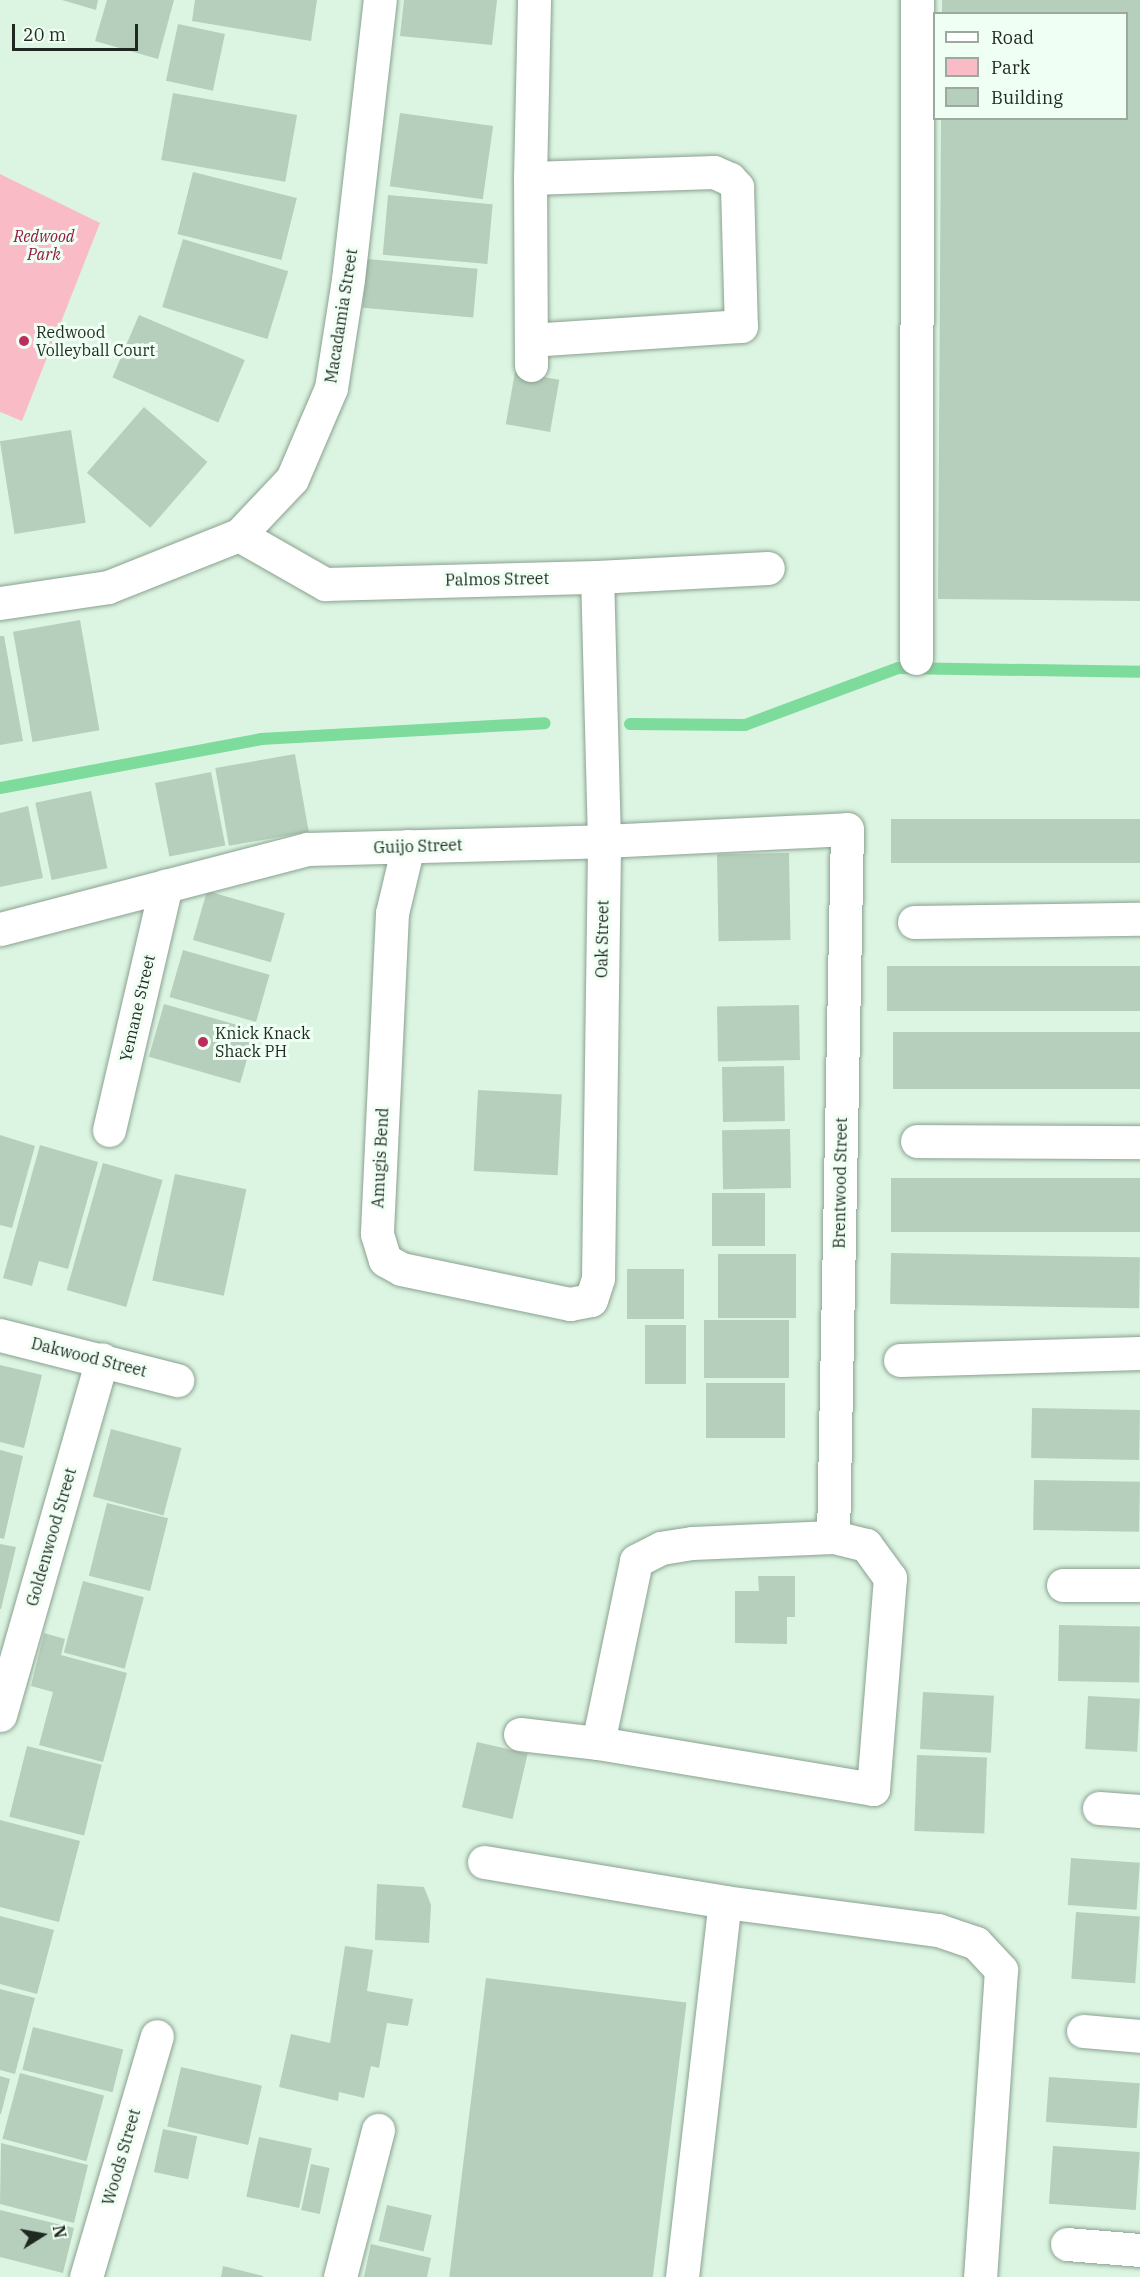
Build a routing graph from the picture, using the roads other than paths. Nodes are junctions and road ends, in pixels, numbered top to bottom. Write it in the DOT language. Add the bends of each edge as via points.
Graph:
graph roads {
  1 [pos="380,0"];
  2 [pos="534,0"];
  3 [pos="917,0"];
  4 [pos="531,178"];
  5 [pos="239,535"];
  6 [pos="768,568"];
  7 [pos="597,577"];
  8 [pos="0,603"];
  9 [pos="916,658"];
  10 [pos="847,829"];
  11 [pos="604,841"];
  12 [pos="408,846"];
  13 [pos="166,886"];
  14 [pos="1140,919"];
  15 [pos="914,922"];
  16 [pos="0,929"];
  17 [pos="110,1130"];
  18 [pos="917,1141"];
  19 [pos="1140,1142"];
  20 [pos="591,1300"];
  21 [pos="0,1335"];
  22 [pos="1140,1353"];
  23 [pos="102,1359"];
  24 [pos="900,1360"];
  25 [pos="177,1380"];
  26 [pos="833,1538"];
  27 [pos="1063,1585"];
  28 [pos="1140,1585"];
  29 [pos="0,1714"];
  30 [pos="520,1734"];
  31 [pos="598,1743"];
  32 [pos="1099,1808"];
  33 [pos="1140,1811"];
  34 [pos="484,1862"];
  35 [pos="725,1902"];
  36 [pos="1083,2031"];
  37 [pos="157,2036"];
  38 [pos="1140,2036"];
  39 [pos="378,2130"];
  40 [pos="1067,2244"];
  41 [pos="1140,2250"];
  42 [pos="86,2277"];
  43 [pos="340,2277"];
  44 [pos="682,2277"];
  45 [pos="980,2277"];
  1 -- 5 [label="street, Macadamia Street" via="348,279 331,388 292,479"];
  2 -- 4 [label="street"];
  3 -- 9 [label="street"];
  4 -- 4 [label="street" via="531,352 741,326 737,187 730,179 714,172"];
  5 -- 7 [label="street, Palmos Street" via="326,584"];
  5 -- 8 [label="street, Macadamia Street" via="108,587"];
  6 -- 7 [label="street, Palmos Street"];
  7 -- 11 [label="street, Oak Street"];
  10 -- 11 [label="street, Guijo Street"];
  10 -- 26 [label="street, Brentwood Street"];
  11 -- 12 [label="street, Guijo Street"];
  11 -- 20 [label="street, Oak Street" via="598,1278"];
  12 -- 13 [label="street, Guijo Street" via="307,849"];
  12 -- 20 [label="street, Amugis Bend" via="392,913 377,1234 385,1260 401,1269 570,1304"];
  13 -- 16 [label="street, Guijo Street"];
  13 -- 17 [label="street, Yemane Street"];
  14 -- 15 [label="street"];
  18 -- 19 [label="street"];
  21 -- 23 [label="street, Dakwood Street"];
  22 -- 24 [label="street"];
  23 -- 25 [label="street, Dakwood Street"];
  23 -- 29 [label="street, Goldenwood Street"];
  26 -- 31 [label="street" via="692,1544 661,1548 636,1561"];
  26 -- 31 [label="street" via="866,1545 890,1578 873,1789"];
  27 -- 28 [label="street"];
  30 -- 31 [label="street"];
  32 -- 33 [label="street"];
  34 -- 35 [label="street"];
  35 -- 44 [label="street"];
  35 -- 45 [label="street" via="938,1930 976,1943 1001,1970"];
  36 -- 38 [label="street"];
  37 -- 42 [label="street, Woods Street"];
  39 -- 43 [label="street"];
  40 -- 41 [label="street"];
}
